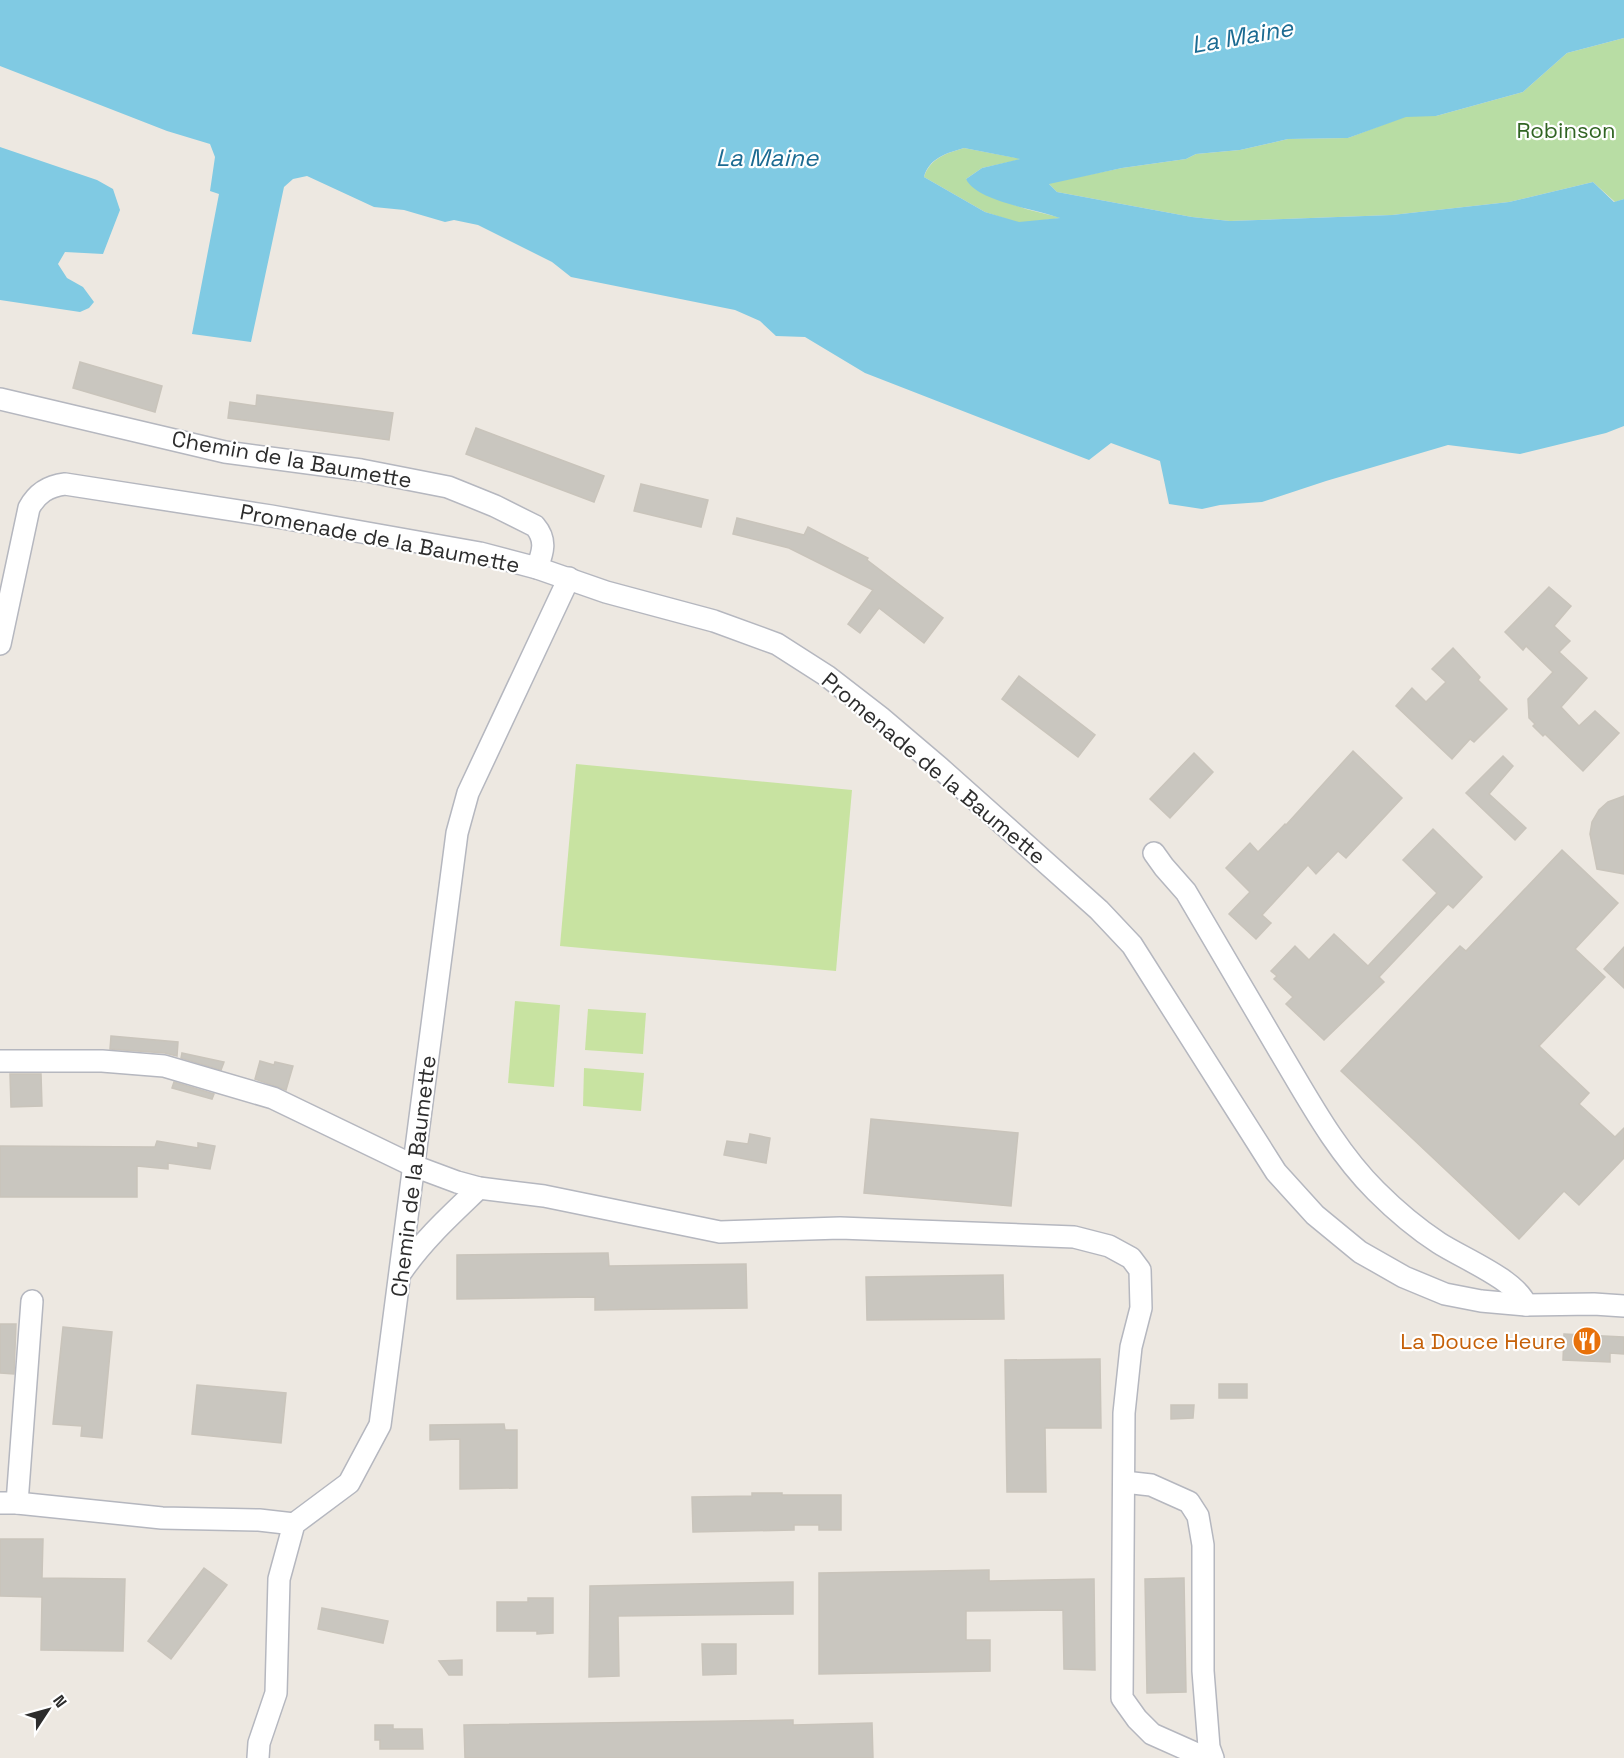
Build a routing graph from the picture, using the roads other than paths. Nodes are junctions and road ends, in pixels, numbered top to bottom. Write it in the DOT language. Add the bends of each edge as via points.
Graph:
graph roads {
  1 [pos="0,399"];
  2 [pos="537,568"];
  3 [pos="569,578"];
  4 [pos="0,644"];
  5 [pos="1154,853"];
  6 [pos="0,1061"];
  7 [pos="414,1166"];
  8 [pos="479,1188"];
  9 [pos="1488,1270"];
  10 [pos="400,1274"];
  11 [pos="32,1300"];
  12 [pos="1488,1302"];
  13 [pos="1526,1305"];
  14 [pos="1624,1306"];
  15 [pos="1124,1482"];
  16 [pos="8,1503"];
  17 [pos="294,1524"];
  18 [pos="258,1758"];
  19 [pos="1206,1758"];
  20 [pos="1214,1758"];
  1 -- 2 [label="street, Chemin de la Baumette" via="225,452 362,470 448,487 535,526 543,544"];
  2 -- 3 [label="street, Promenade de la Baumette"];
  2 -- 4 [label="street, Promenade de la Baumette" via="480,553 271,516 55,486 39,494 28,508"];
  3 -- 7 [label="street, Chemin de la Baumette" via="468,793 457,833"];
  3 -- 12 [label="street, Promenade de la Baumette" via="777,644 880,717 1099,910 1132,945 1276,1172 1315,1215 1360,1252 1404,1277 1445,1294"];
  5 -- 9 [label="street" via="1186,892 1324,1126 1356,1170 1416,1227"];
  6 -- 7 [label="street" via="102,1061 164,1066 273,1098"];
  7 -- 8 [label="street"];
  7 -- 10 [label="street, Chemin de la Baumette"];
  8 -- 10 [label="street" via="416,1250"];
  8 -- 15 [label="street" via="544,1196 720,1232 840,1228 1074,1237 1109,1246 1131,1258 1140,1270 1141,1308 1131,1347 1124,1413"];
  9 -- 12 [label="street" via="1492,1285"];
  9 -- 13 [label="street" via="1523,1295"];
  10 -- 17 [label="street, Chemin de la Baumette" via="380,1425 349,1483"];
  11 -- 16 [label="street"];
  12 -- 13 [label="street, Promenade de la Baumette"];
  13 -- 14 [label="street, Promenade de la Baumette"];
  15 -- 19 [label="street" via="1122,1698 1152,1734"];
  15 -- 20 [label="street" via="1151,1485 1189,1502 1198,1516 1203,1545 1203,1671 1209,1747"];
  16 -- 17 [label="street" via="162,1518"];
  17 -- 18 [label="street" via="279,1580 276,1693 259,1743"];
}
